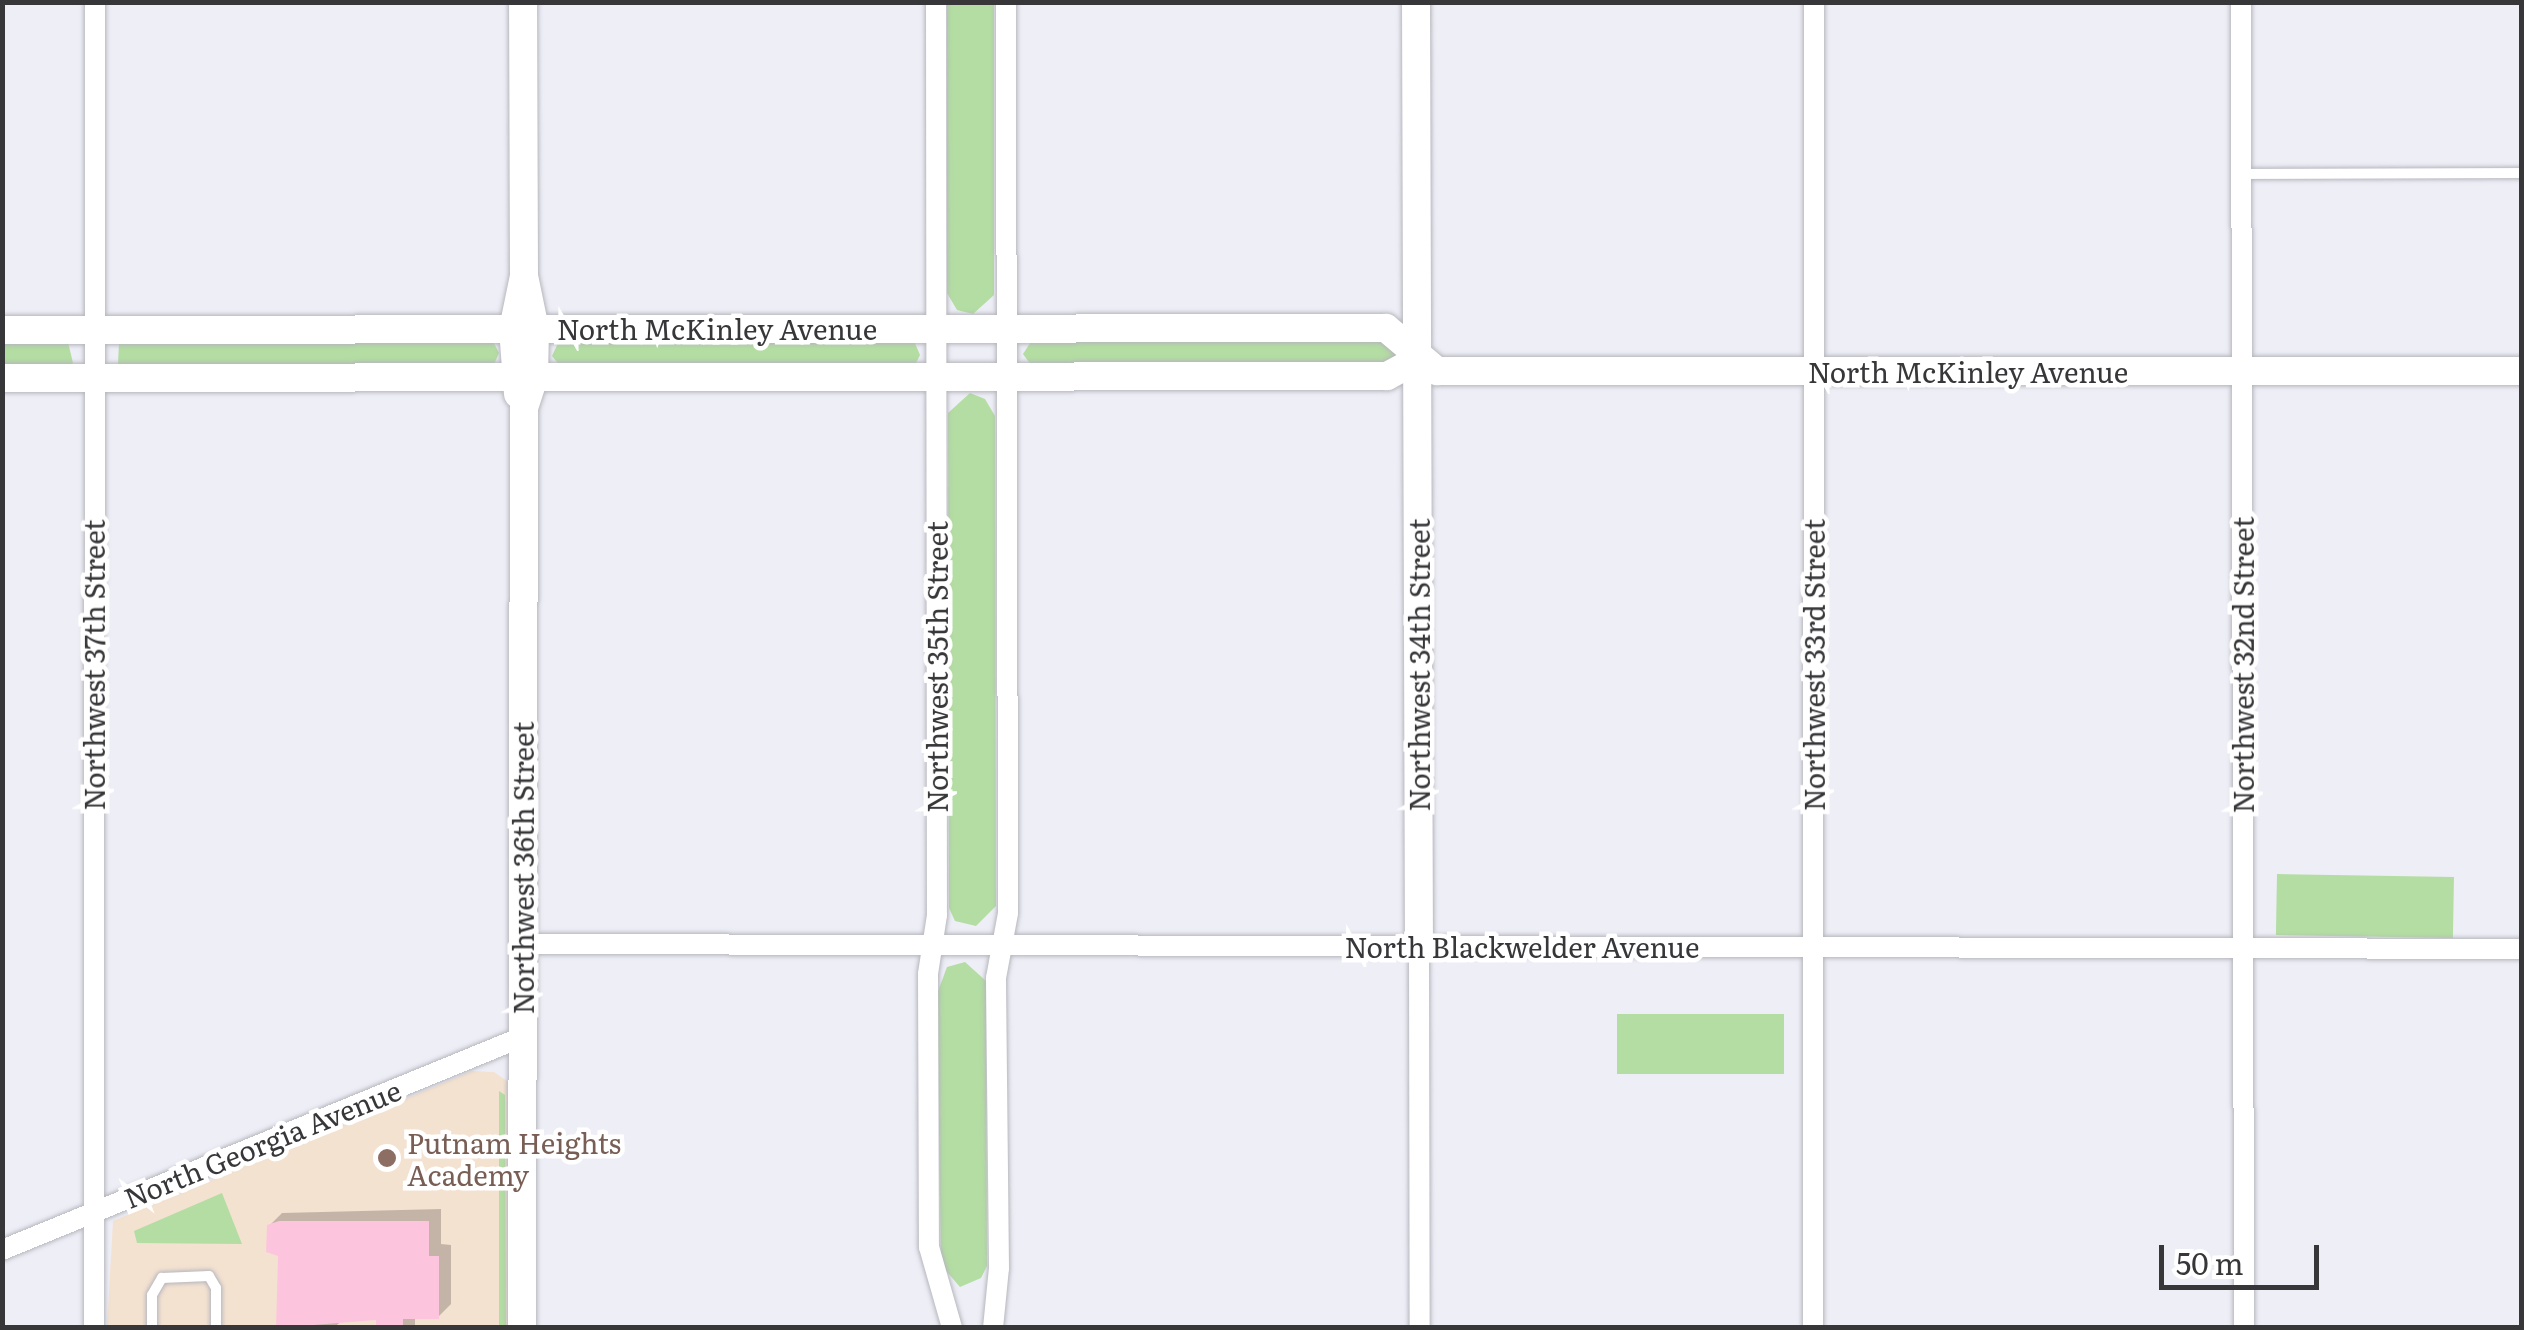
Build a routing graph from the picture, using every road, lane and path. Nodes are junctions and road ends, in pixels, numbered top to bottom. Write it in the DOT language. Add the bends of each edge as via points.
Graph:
graph roads {
  1 [pos="95,2"];
  2 [pos="523,2"];
  3 [pos="936,2"];
  4 [pos="1006,2"];
  5 [pos="1416,2"];
  6 [pos="1814,2"];
  7 [pos="2241,2"];
  8 [pos="2522,173"];
  9 [pos="2241,174"];
  10 [pos="936,327"];
  11 [pos="1005,329"];
  12 [pos="2,330"];
  13 [pos="93,330"];
  14 [pos="524,330"];
  15 [pos="1416,360"];
  16 [pos="1813,371"];
  17 [pos="2242,371"];
  18 [pos="2522,371"];
  19 [pos="1004,376"];
  20 [pos="936,377"];
  21 [pos="2,378"];
  22 [pos="92,378"];
  23 [pos="523,378"];
  24 [pos="522,944"];
  25 [pos="933,945"];
  26 [pos="1002,945"];
  27 [pos="1419,946"];
  28 [pos="1813,947"];
  29 [pos="2243,948"];
  30 [pos="2522,949"];
  31 [pos="522,1038"];
  32 [pos="94,1211"];
  33 [pos="2,1250"];
  34 [pos="94,1328"];
  35 [pos="152,1328"];
  36 [pos="216,1328"];
  37 [pos="522,1328"];
  38 [pos="952,1328"];
  39 [pos="994,1328"];
  40 [pos="1420,1328"];
  41 [pos="1813,1328"];
  42 [pos="2244,1328"];
  1 -- 13 [label="street, Northwest 37th Street"];
  2 -- 14 [label="street, Northwest 36th Street"];
  3 -- 10 [label="street, Northwest 35th Street"];
  4 -- 11 [label="street"];
  5 -- 15 [label="street, Northwest 34th Street"];
  6 -- 16 [label="street, Northwest 33rd Street"];
  7 -- 9 [label="street, Northwest 32nd Street"];
  8 -- 9 [label="lane"];
  9 -- 17 [label="street, Northwest 32nd Street"];
  10 -- 11 [label="street, North McKinley Avenue"];
  10 -- 14 [label="street, North McKinley Avenue"];
  10 -- 20 [label="street, Northwest 35th Street"];
  11 -- 15 [label="street, North McKinley Avenue" via="1386,328"];
  11 -- 19 [label="street"];
  12 -- 13 [label="street, North McKinley Avenue"];
  13 -- 14 [label="street, North McKinley Avenue"];
  13 -- 22 [label="street, Northwest 37th Street"];
  14 -- 23 [label="street, Northwest 36th Street"];
  15 -- 16 [label="street, North McKinley Avenue" via="1437,371"];
  15 -- 19 [label="street, North McKinley Avenue" via="1387,376"];
  15 -- 27 [label="street, Northwest 34th Street"];
  16 -- 17 [label="street, North McKinley Avenue"];
  16 -- 28 [label="street, Northwest 33rd Street"];
  17 -- 18 [label="street, North McKinley Avenue"];
  17 -- 29 [label="street, Northwest 32nd Street"];
  19 -- 20 [label="street, North McKinley Avenue"];
  19 -- 26 [label="street" via="1008,913"];
  20 -- 23 [label="street, North McKinley Avenue"];
  20 -- 25 [label="street, Northwest 35th Street"];
  21 -- 22 [label="street, North McKinley Avenue"];
  22 -- 23 [label="street, North McKinley Avenue"];
  22 -- 32 [label="street, Northwest 37th Street"];
  23 -- 24 [label="street, Northwest 36th Street"];
  24 -- 25 [label="street, North Blackwelder Avenue"];
  24 -- 31 [label="street, Northwest 36th Street"];
  25 -- 26 [label="street, North Blackwelder Avenue"];
  25 -- 38 [label="street, Northwest 35th Street" via="929,1247"];
  26 -- 27 [label="street, North Blackwelder Avenue"];
  26 -- 39 [label="street" via="996,978"];
  27 -- 28 [label="street, North Blackwelder Avenue"];
  27 -- 40 [label="street, Northwest 34th Street"];
  28 -- 29 [label="street, North Blackwelder Avenue"];
  28 -- 41 [label="street, Northwest 33rd Street"];
  29 -- 30 [label="street, North Blackwelder Avenue"];
  29 -- 42 [label="street, Northwest 32nd Street"];
  31 -- 32 [label="street, North Georgia Avenue"];
  31 -- 37 [label="street, Northwest 36th Street"];
  32 -- 33 [label="street, North Georgia Avenue"];
  32 -- 34 [label="street, Northwest 37th Street"];
  35 -- 36 [label="lane" via="152,1295 162,1278 208,1276 216,1288"];
}
